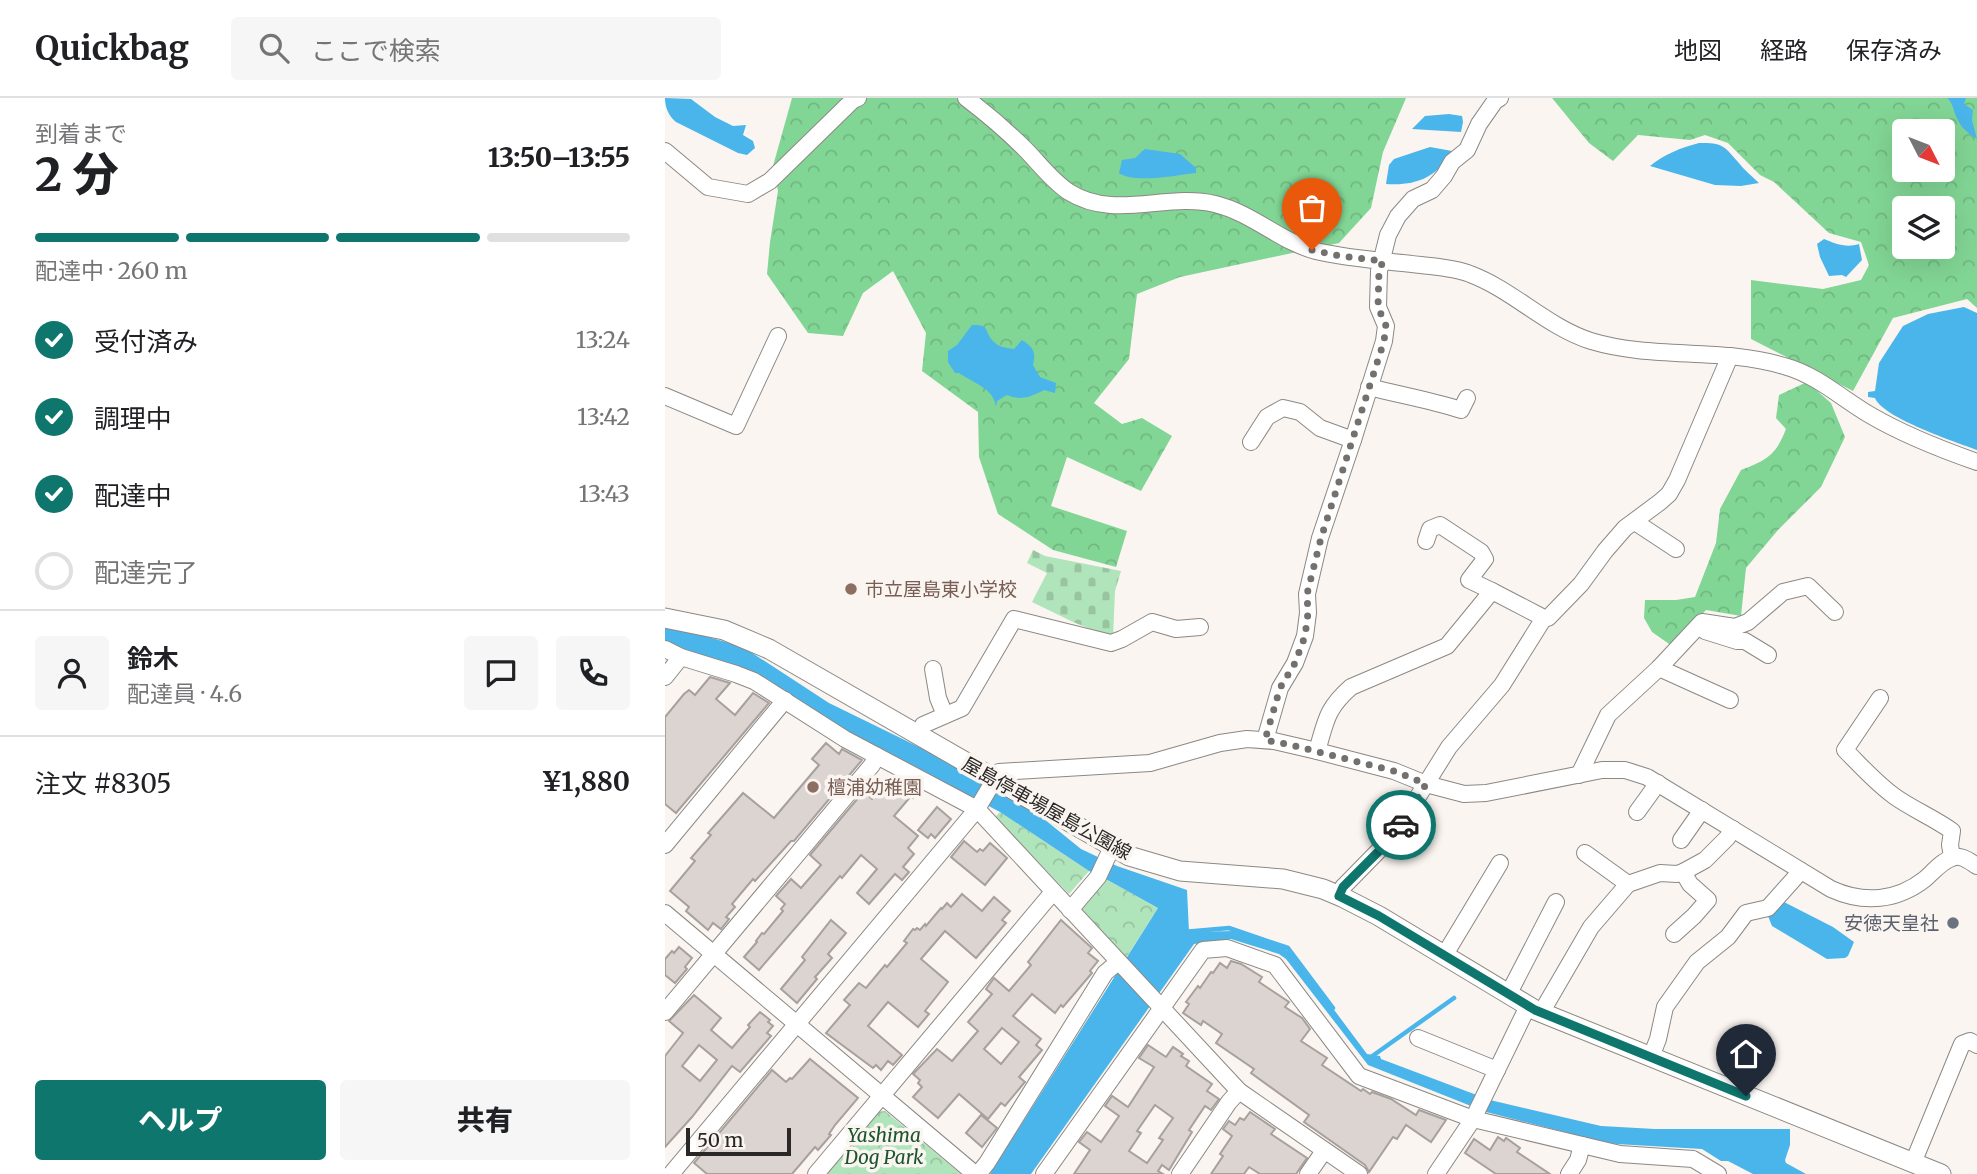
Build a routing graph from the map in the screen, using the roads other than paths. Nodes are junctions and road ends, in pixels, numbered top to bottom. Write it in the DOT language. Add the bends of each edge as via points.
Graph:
graph roads {
  1 [pos="858,98"];
  2 [pos="966,98"];
  3 [pos="1500,98"];
  4 [pos="665,151"];
  5 [pos="1383,261"];
  6 [pos="778,336"];
  7 [pos="1730,356"];
  8 [pos="1369,387"];
  9 [pos="665,397"];
  10 [pos="1467,398"];
  11 [pos="1353,440"];
  12 [pos="1251,442"];
  13 [pos="1977,462"];
  14 [pos="1635,522"];
  15 [pos="1426,541"];
  16 [pos="1675,549"];
  17 [pos="1492,591"];
  18 [pos="1835,612"];
  19 [pos="665,618"];
  20 [pos="1545,618"];
  21 [pos="1200,627"];
  22 [pos="1696,628"];
  23 [pos="665,649"];
  24 [pos="1767,655"];
  25 [pos="681,657"];
  26 [pos="1658,668"];
  27 [pos="933,669"];
  28 [pos="665,677"];
  29 [pos="1880,698"];
  30 [pos="785,700"];
  31 [pos="1730,700"];
  32 [pos="945,716"];
  33 [pos="917,735"];
  34 [pos="1265,740"];
  35 [pos="1317,751"];
  36 [pos="877,756"];
  37 [pos="1579,775"];
  38 [pos="995,780"];
  39 [pos="1658,783"];
  40 [pos="1426,784"];
  41 [pos="977,809"];
  42 [pos="1702,810"];
  43 [pos="1637,812"];
  44 [pos="1733,829"];
  45 [pos="1681,840"];
  46 [pos="665,845"];
  47 [pos="1109,853"];
  48 [pos="1585,853"];
  49 [pos="1952,858"];
  50 [pos="1500,863"];
  51 [pos="1977,866"];
  52 [pos="1801,870"];
  53 [pos="1683,872"];
  54 [pos="1629,884"];
  55 [pos="1053,892"];
  56 [pos="1339,896"];
  57 [pos="1556,902"];
  58 [pos="1070,910"];
  59 [pos="665,913"];
  60 [pos="1674,934"];
  61 [pos="714,954"];
  62 [pos="1444,956"];
  63 [pos="1120,964"];
  64 [pos="1508,995"];
  65 [pos="1158,1004"];
  66 [pos="1535,1010"];
  67 [pos="665,1012"];
  68 [pos="797,1024"];
  69 [pos="1418,1038"];
  70 [pos="1977,1045"];
  71 [pos="1651,1057"];
  72 [pos="1497,1070"];
  73 [pos="1239,1091"];
  74 [pos="882,1096"];
  75 [pos="1476,1114"];
  76 [pos="1582,1145"];
  77 [pos="1324,1151"];
  78 [pos="1928,1170"];
  79 [pos="1709,1172"];
  80 [pos="671,1174"];
  81 [pos="816,1174"];
  82 [pos="977,1174"];
  83 [pos="1044,1174"];
  84 [pos="1180,1174"];
  85 [pos="1308,1174"];
  86 [pos="1359,1174"];
  87 [pos="1436,1174"];
  88 [pos="1569,1174"];
  1 -- 4 [label="street" via="770,181 748,194 708,187"];
  2 -- 5 [label="street" via="1069,192 1092,202 1111,206 1196,199 1249,216 1312,250"];
  3 -- 5 [label="street" via="1479,124 1467,150 1432,190 1413,200 1398,216"];
  5 -- 7 [label="street" via="1469,274 1566,330 1613,347"];
  5 -- 8 [label="street" via="1378,307 1386,326"];
  6 -- 9 [label="street" via="736,426"];
  7 -- 13 [label="street" via="1763,360 1811,376 1901,431"];
  7 -- 14 [label="street" via="1669,494"];
  8 -- 10 [label="street" via="1461,410"];
  8 -- 11 [label="street"];
  11 -- 12 [label="street" via="1283,408 1267,417"];
  11 -- 34 [label="street" via="1307,594 1305,636 1280,688"];
  14 -- 16 [label="street"];
  14 -- 20 [label="street"];
  15 -- 17 [label="street" via="1430,529 1440,524 1481,552 1485,559 1469,580"];
  17 -- 20 [label="street"];
  17 -- 35 [label="street" via="1447,646 1351,687 1338,698 1325,720"];
  18 -- 22 [label="street" via="1808,586 1783,592 1748,622 1735,627 1702,622"];
  19 -- 33 [label="main road, 屋島停車場屋島公園線" via="709,626 755,642"];
  20 -- 40 [label="street" via="1502,685 1457,737"];
  21 -- 32 [label="street" via="1176,629 1152,622 1111,643 1014,619 962,708"];
  22 -- 24 [label="street" via="1745,641"];
  22 -- 26 [label="street"];
  23 -- 25 [label="street"];
  25 -- 28 [label="street"];
  25 -- 30 [label="street" via="745,677"];
  26 -- 31 [label="street"];
  26 -- 37 [label="street" via="1608,715"];
  27 -- 32 [label="street"];
  29 -- 49 [label="street" via="1845,750 1897,798 1952,831"];
  30 -- 36 [label="street"];
  30 -- 46 [label="street"];
  32 -- 33 [label="street" via="923,724"];
  33 -- 38 [label="main road, 屋島停車場屋島公園線"];
  34 -- 35 [label="street"];
  34 -- 38 [label="street" via="1220,743 1150,764 999,772"];
  35 -- 40 [label="street"];
  36 -- 41 [label="street"];
  36 -- 61 [label="street"];
  37 -- 39 [label="street" via="1625,770"];
  37 -- 40 [label="street" via="1475,794"];
  38 -- 41 [label="street"];
  38 -- 47 [label="main road, 屋島停車場屋島公園線"];
  39 -- 42 [label="street"];
  39 -- 43 [label="street"];
  40 -- 56 [label="street" via="1394,835"];
  41 -- 55 [label="street"];
  41 -- 68 [label="street"];
  42 -- 44 [label="street"];
  42 -- 45 [label="street"];
  44 -- 52 [label="street"];
  44 -- 53 [label="street" via="1705,860"];
  47 -- 56 [label="main road, 屋島停車場屋島公園線" via="1180,871 1273,877"];
  47 -- 58 [label="street" via="1098,877"];
  48 -- 54 [label="street"];
  49 -- 51 [label="street"];
  49 -- 52 [label="street" via="1905,892 1881,898 1843,894"];
  50 -- 62 [label="street"];
  52 -- 71 [label="street" via="1768,908 1747,913 1723,942 1695,964 1665,1007"];
  53 -- 54 [label="street" via="1660,873"];
  53 -- 60 [label="street" via="1708,900"];
  54 -- 66 [label="street" via="1591,927"];
  55 -- 58 [label="street"];
  55 -- 74 [label="street"];
  56 -- 62 [label="main road, 屋島停車場屋島公園線"];
  57 -- 64 [label="street"];
  58 -- 63 [label="street"];
  59 -- 61 [label="street"];
  61 -- 67 [label="street"];
  61 -- 68 [label="street"];
  62 -- 64 [label="main road, 屋島停車場屋島公園線"];
  63 -- 65 [label="street"];
  63 -- 82 [label="street" via="1105,973"];
  64 -- 66 [label="main road, 屋島停車場屋島公園線"];
  65 -- 73 [label="street"];
  65 -- 75 [label="street" via="1203,950 1227,948 1275,965 1359,1076"];
  65 -- 83 [label="street"];
  66 -- 71 [label="main road, 屋島停車場屋島公園線"];
  66 -- 72 [label="street"];
  68 -- 74 [label="street"];
  68 -- 80 [label="street"];
  69 -- 72 [label="street" via="1447,1041"];
  70 -- 78 [label="street" via="1970,1041 1962,1045"];
  71 -- 78 [label="main road, 屋島停車場屋島公園線"];
  72 -- 75 [label="street"];
  73 -- 77 [label="street"];
  73 -- 84 [label="street"];
  74 -- 81 [label="street"];
  74 -- 82 [label="street"];
  75 -- 76 [label="street"];
  75 -- 87 [label="street"];
  76 -- 79 [label="street" via="1629,1155 1693,1158"];
  76 -- 88 [label="street"];
  77 -- 85 [label="street"];
  77 -- 86 [label="street"];
}
